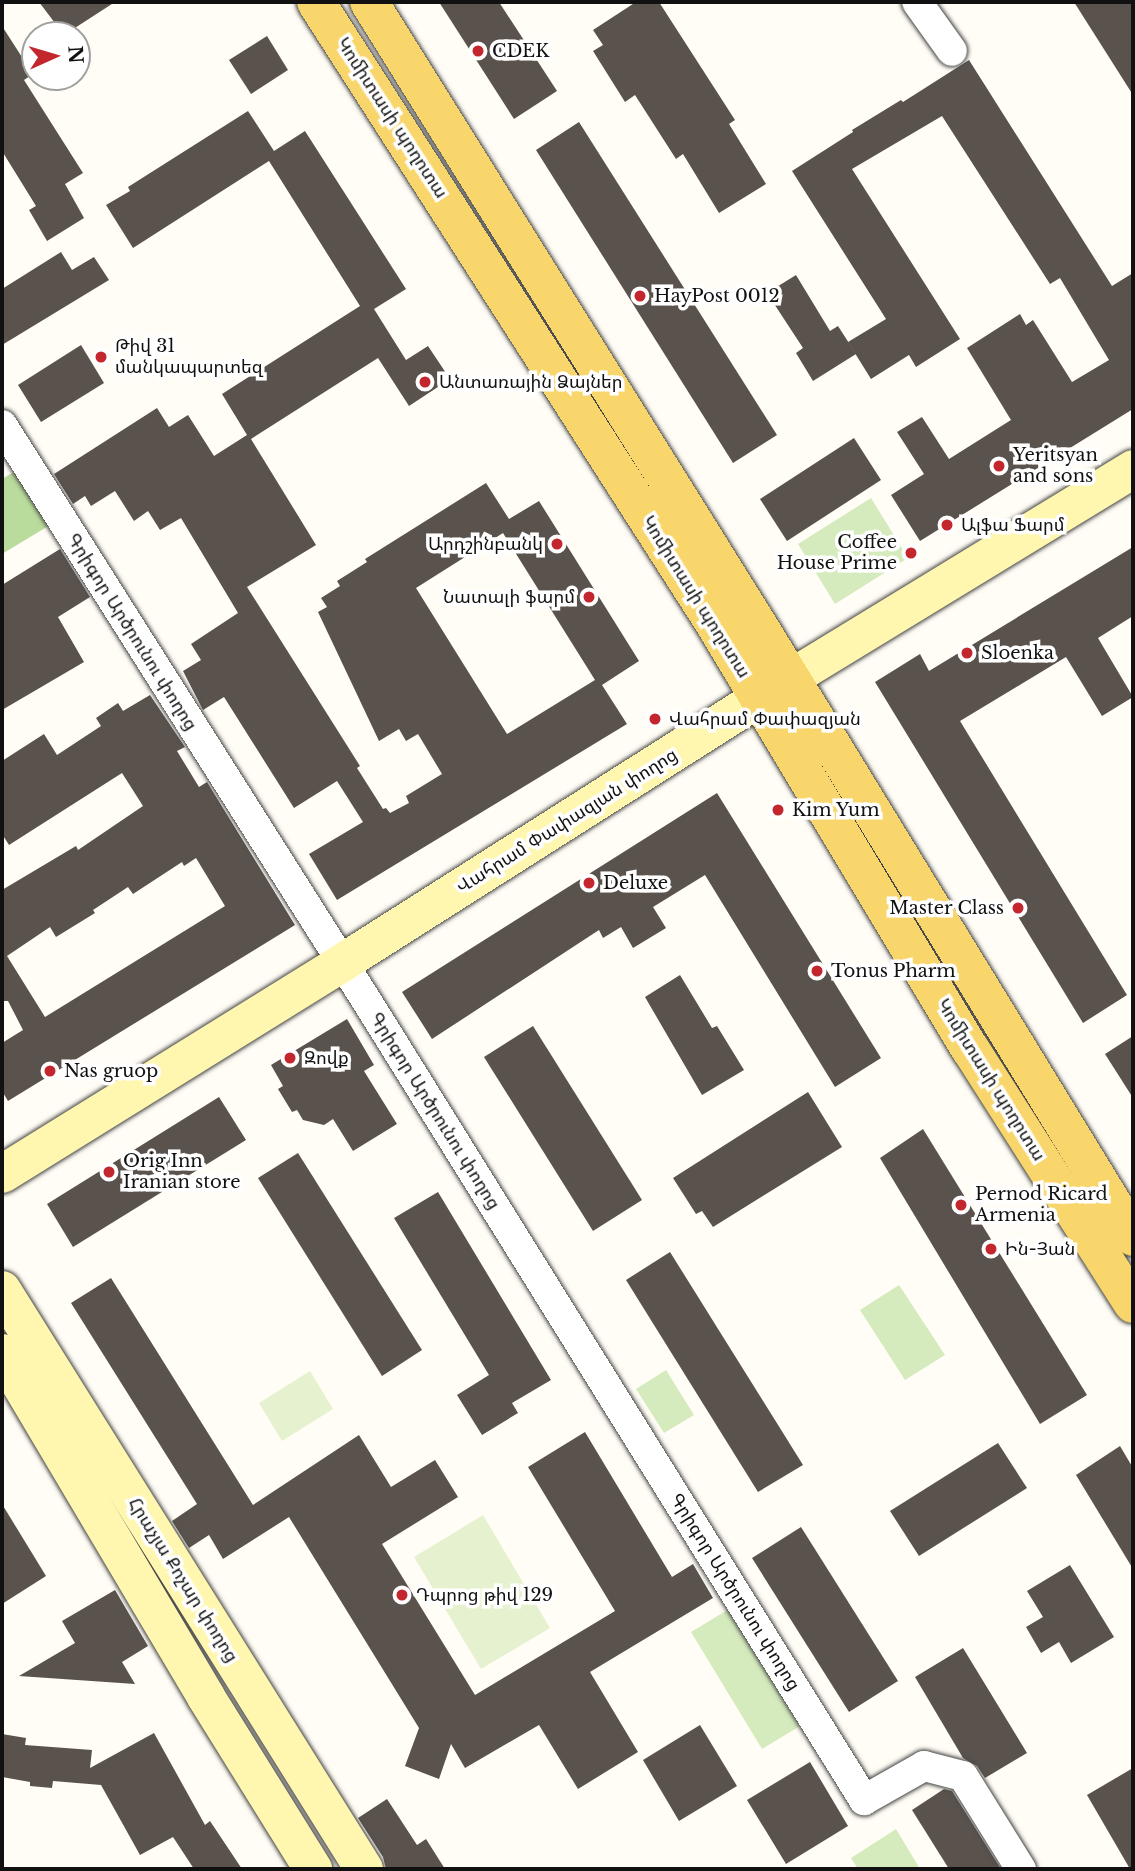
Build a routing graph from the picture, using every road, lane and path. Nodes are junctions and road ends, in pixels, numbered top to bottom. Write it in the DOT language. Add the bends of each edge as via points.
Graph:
graph roads {
  1 [pos="316,2"];
  2 [pos="369,2"];
  3 [pos="917,2"];
  4 [pos="952,51"];
  5 [pos="2,425"];
  6 [pos="1133,468"];
  7 [pos="791,678"];
  8 [pos="758,699"];
  9 [pos="342,964"];
  10 [pos="2,1174"];
  11 [pos="1133,1237"];
  12 [pos="2,1290"];
  13 [pos="1133,1304"];
  14 [pos="2,1353"];
  15 [pos="313,1869"];
  16 [pos="364,1869"];
  17 [pos="1021,1869"];
  1 -- 8 [label="main road, Կոմիտասի պողոտա" via="548,359"];
  2 -- 7 [label="main road, Կոմիտասի պողոտա"];
  3 -- 4 [label="street"];
  5 -- 9 [label="street, Գրիգոր Արծրունու փողոց"];
  6 -- 7 [label="street, Վահրամ Փափազյան փողոց"];
  7 -- 8 [label="street, Վահրամ Փափազյան փողոց"];
  7 -- 11 [label="main road, Կոմիտասի պողոտա"];
  8 -- 9 [label="street, Վահրամ Փափազյան փողոց"];
  8 -- 13 [label="main road, Կոմիտասի պողոտա" via="971,1050"];
  9 -- 10 [label="street, Վահրամ Փափազյան փողոց"];
  9 -- 17 [label="street, Գրիգոր Արծրունու փողոց" via="864,1800 924,1766 963,1776"];
  12 -- 16 [label="street, Հրաչյա Քոչար փողոց"];
  14 -- 15 [label="street"];
}
